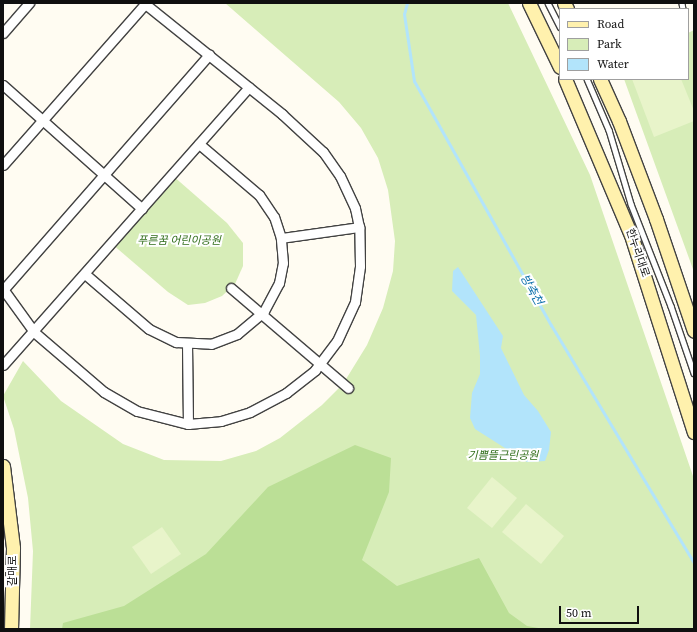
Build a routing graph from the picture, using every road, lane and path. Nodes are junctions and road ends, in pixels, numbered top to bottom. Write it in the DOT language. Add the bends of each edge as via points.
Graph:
graph roads {
  1 [pos="29,3"];
  2 [pos="144,3"];
  3 [pos="529,3"];
  4 [pos="548,3"];
  5 [pos="559,26"];
  6 [pos="3,33"];
  7 [pos="209,55"];
  8 [pos="559,65"];
  9 [pos="565,80"];
  10 [pos="587,80"];
  11 [pos="600,80"];
  12 [pos="608,80"];
  13 [pos="3,85"];
  14 [pos="249,87"];
  15 [pos="610,100"];
  16 [pos="43,120"];
  17 [pos="200,144"];
  18 [pos="3,165"];
  19 [pos="104,175"];
  20 [pos="142,209"];
  21 [pos="359,227"];
  22 [pos="281,238"];
  23 [pos="85,274"];
  24 [pos="231,288"];
  25 [pos="3,290"];
  26 [pos="261,314"];
  27 [pos="694,331"];
  28 [pos="34,332"];
  29 [pos="187,343"];
  30 [pos="7,355"];
  31 [pos="3,361"];
  32 [pos="320,364"];
  33 [pos="3,365"];
  34 [pos="694,373"];
  35 [pos="348,388"];
  36 [pos="188,424"];
  37 [pos="694,432"];
  38 [pos="3,466"];
  39 [pos="11,629"];
  1 -- 6 [label="street"];
  2 -- 7 [label="street"];
  2 -- 16 [label="street"];
  3 -- 8 [label="street"];
  4 -- 5 [label="lane"];
  7 -- 14 [label="street"];
  7 -- 19 [label="street"];
  9 -- 37 [label="street, 한누리대로" via="631,235"];
  10 -- 34 [label="lane" via="609,130 631,204 672,306"];
  11 -- 15 [label="street"];
  12 -- 15 [label="lane"];
  13 -- 16 [label="street"];
  14 -- 17 [label="street"];
  14 -- 21 [label="street" via="323,152 340,176 355,208"];
  15 -- 27 [label="street" via="656,219"];
  16 -- 18 [label="street"];
  16 -- 19 [label="street"];
  17 -- 20 [label="street"];
  17 -- 22 [label="street" via="259,195 274,217"];
  19 -- 20 [label="street"];
  19 -- 25 [label="street"];
  20 -- 23 [label="street"];
  21 -- 22 [label="street"];
  21 -- 32 [label="street" via="360,266 355,302 337,341"];
  22 -- 26 [label="street" via="283,263 279,283"];
  23 -- 28 [label="street"];
  23 -- 29 [label="street" via="149,329 176,342"];
  24 -- 26 [label="street"];
  25 -- 28 [label="street"];
  26 -- 29 [label="street" via="250,325 230,337 211,344"];
  26 -- 32 [label="street"];
  28 -- 30 [label="street"];
  28 -- 36 [label="street" via="104,392 137,411"];
  29 -- 36 [label="street"];
  30 -- 31 [label="street"];
  30 -- 33 [label="street"];
  32 -- 35 [label="street"];
  32 -- 36 [label="street" via="286,393 250,412 221,421"];
  38 -- 39 [label="street, 갈매로" via="13,548"];
}
